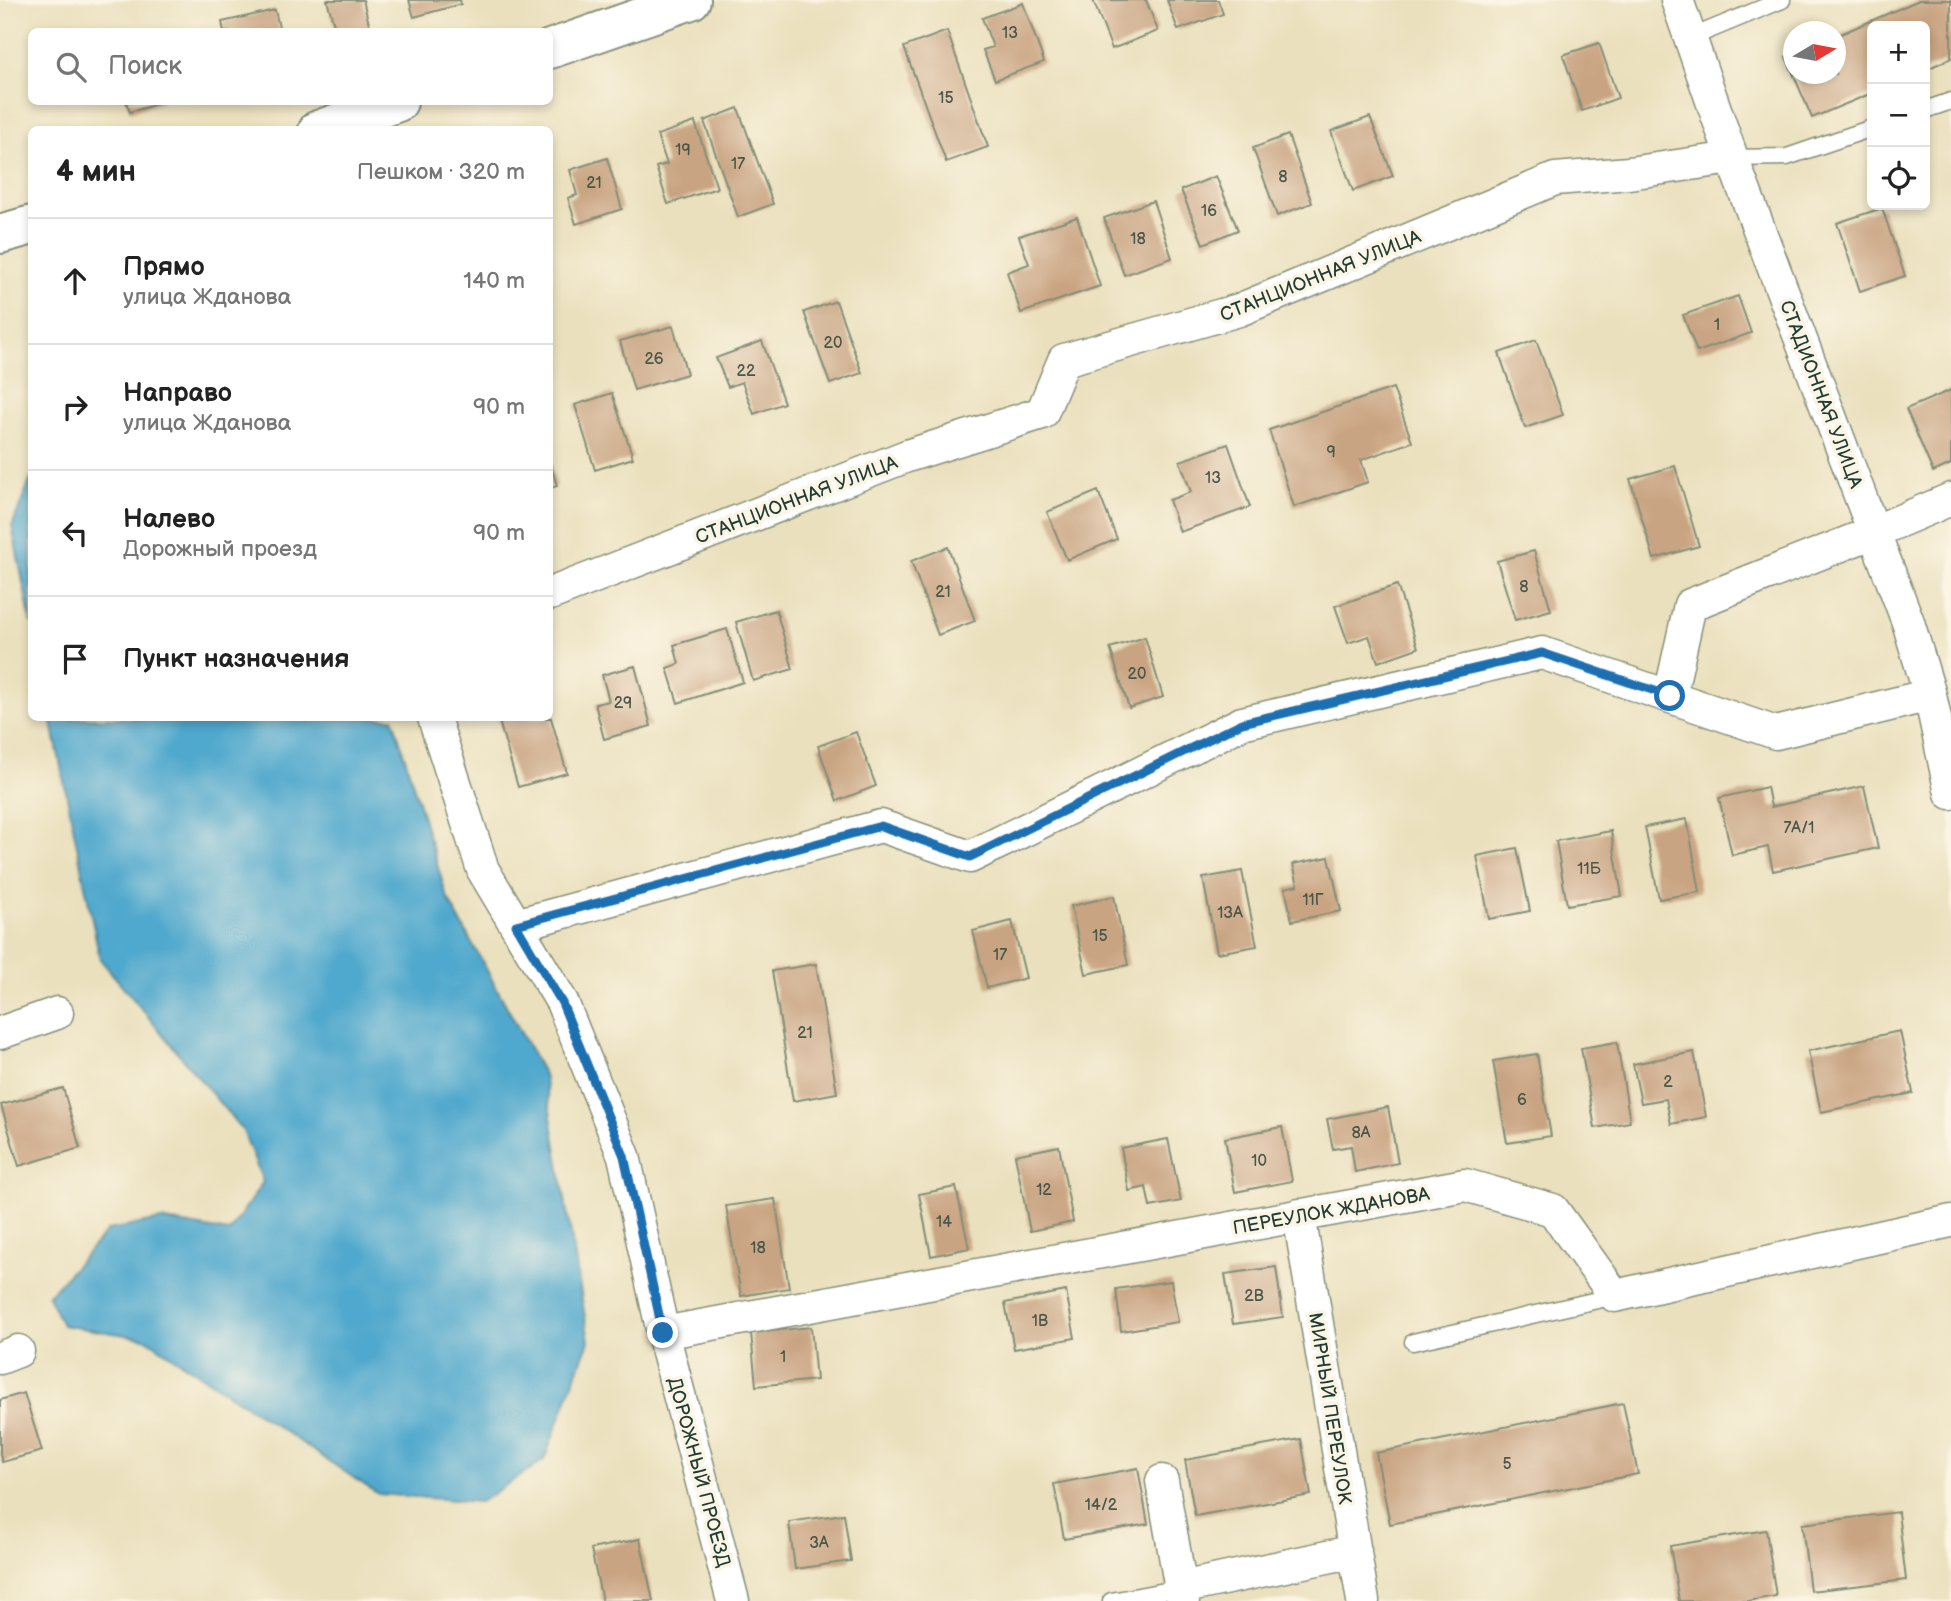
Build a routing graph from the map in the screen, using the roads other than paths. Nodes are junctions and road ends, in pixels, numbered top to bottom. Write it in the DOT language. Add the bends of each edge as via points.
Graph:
graph roads {
  1 [pos="691,0"];
  2 [pos="1677,0"];
  3 [pos="1782,0"];
  4 [pos="1690,38"];
  5 [pos="553,48"];
  6 [pos="1951,101"];
  7 [pos="389,105"];
  8 [pos="1930,108"];
  9 [pos="329,126"];
  10 [pos="1867,130"];
  11 [pos="1732,158"];
  12 [pos="28,226"];
  13 [pos="0,234"];
  14 [pos="1951,499"];
  15 [pos="1874,532"];
  16 [pos="553,593"];
  17 [pos="1930,695"];
  18 [pos="1670,696"];
  19 [pos="436,721"];
  20 [pos="1951,793"];
  21 [pos="516,925"];
  22 [pos="58,1013"];
  23 [pos="0,1033"];
  24 [pos="1299,1215"];
  25 [pos="1951,1221"];
  26 [pos="1615,1296"];
  27 [pos="663,1333"];
  28 [pos="1413,1342"];
  29 [pos="1162,1481"];
  30 [pos="1355,1551"];
  31 [pos="1182,1595"];
  32 [pos="733,1601"];
  33 [pos="1111,1601"];
  34 [pos="1363,1601"];
  1 -- 5 [label="street"];
  2 -- 4 [label="street, СТАДИОННАЯ УЛИЦА"];
  3 -- 4 [label="lane"];
  4 -- 11 [label="street, СТАДИОННАЯ УЛИЦА"];
  6 -- 8 [label="lane"];
  7 -- 9 [label="street"];
  10 -- 11 [label="lane" via="1787,157"];
  11 -- 15 [label="street, СТАДИОННАЯ УЛИЦА"];
  11 -- 16 [label="street, СТАНЦИОННАЯ УЛИЦА" via="1555,179 1239,310 1064,360 1042,413 907,456"];
  12 -- 13 [label="street"];
  14 -- 15 [label="street"];
  15 -- 17 [label="street, СТАДИОННАЯ УЛИЦА"];
  15 -- 18 [label="street" via="1690,605"];
  17 -- 18 [label="street" via="1776,733"];
  17 -- 20 [label="street, СТАДИОННАЯ УЛИЦА"];
  18 -- 21 [label="street" via="1542,653 1242,723 970,857 881,826"];
  19 -- 21 [label="street, ДОРОЖНЫЙ ПРОЕЗД" via="483,870"];
  21 -- 27 [label="street, ДОРОЖНЫЙ ПРОЕЗД" via="562,1003 624,1156"];
  22 -- 23 [label="street"];
  24 -- 26 [label="street, ПЕРЕУЛОК ЖДАНОВА" via="1465,1185 1553,1210"];
  24 -- 27 [label="street, ПЕРЕУЛОК ЖДАНОВА"];
  24 -- 30 [label="street, МИРНЫЙ ПЕРЕУЛОК"];
  25 -- 26 [label="street"];
  26 -- 28 [label="lane"];
  27 -- 32 [label="street, ДОРОЖНЫЙ ПРОЕЗД"];
  29 -- 31 [label="street"];
  30 -- 31 [label="street"];
  30 -- 34 [label="street, МИРНЫЙ ПЕРЕУЛОК"];
  31 -- 33 [label="lane"];
}
